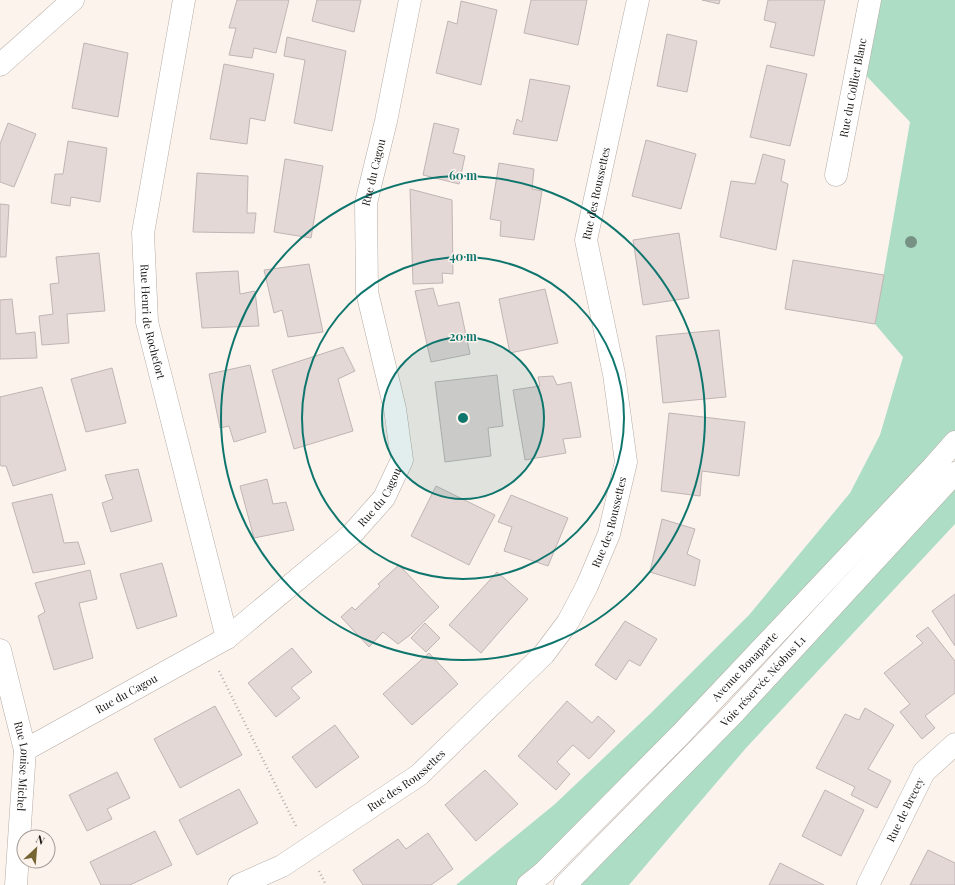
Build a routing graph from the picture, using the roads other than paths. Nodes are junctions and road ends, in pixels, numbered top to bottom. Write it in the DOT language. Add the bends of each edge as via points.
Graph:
graph roads {
  1 [pos="73,0"];
  2 [pos="410,0"];
  3 [pos="638,0"];
  4 [pos="870,0"];
  5 [pos="181,3"];
  6 [pos="0,65"];
  7 [pos="836,175"];
  8 [pos="955,442"];
  9 [pos="955,473"];
  10 [pos="227,638"];
  11 [pos="0,650"];
  12 [pos="955,744"];
  13 [pos="25,750"];
  14 [pos="16,885"];
  15 [pos="239,885"];
  16 [pos="528,885"];
  17 [pos="565,885"];
  18 [pos="868,885"];
  1 -- 6 [label="street"];
  2 -- 10 [label="street, Rue du Cagou" via="386,121 366,203 367,292 395,409 402,460 384,498 352,534"];
  3 -- 15 [label="street, Rue des Roussettes" via="586,240 614,374 626,462 609,534 587,586 568,622 544,654 419,775 282,866"];
  4 -- 7 [label="street, Rue du Collier Blanc"];
  5 -- 10 [label="street, Rue Henri de Rochefort" via="143,233 147,322"];
  8 -- 16 [label="street, Avenue Bonaparte" via="681,734"];
  9 -- 17 [label="street, Voie réservée Néobus L1" via="734,714"];
  10 -- 13 [label="street, Rue du Cagou"];
  11 -- 13 [label="street, Rue Louise Michel"];
  12 -- 18 [label="street, Rue de Brecey" via="924,772"];
  13 -- 14 [label="street, Rue Louise Michel"];
}
